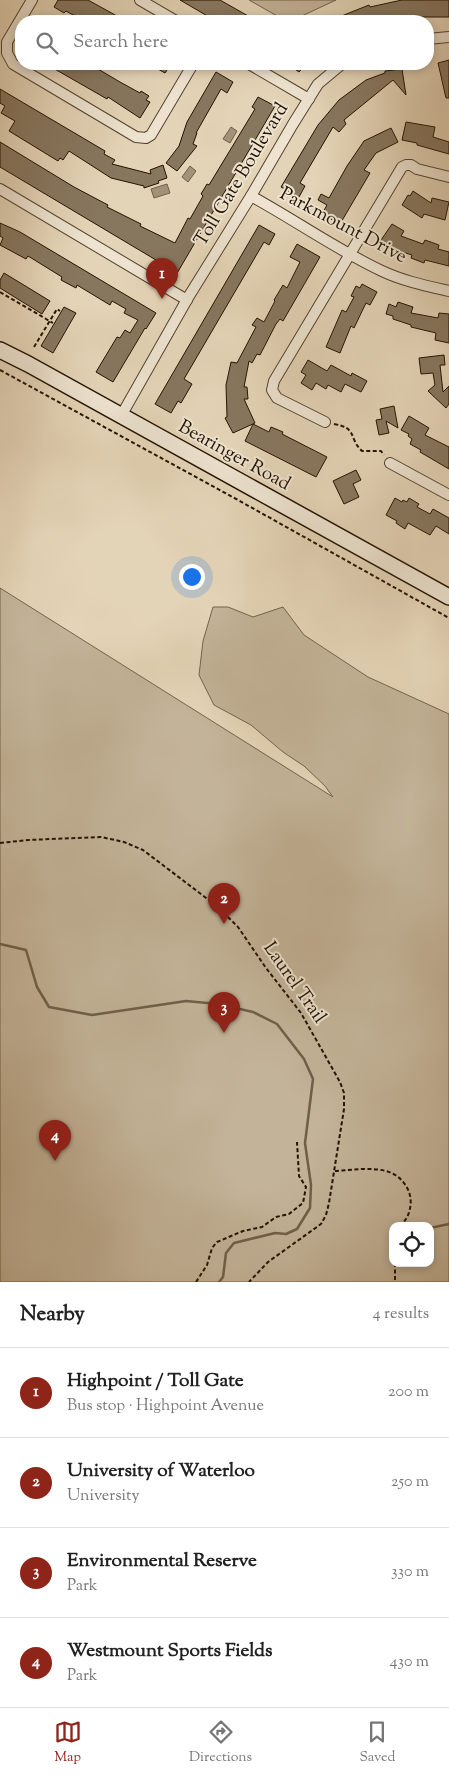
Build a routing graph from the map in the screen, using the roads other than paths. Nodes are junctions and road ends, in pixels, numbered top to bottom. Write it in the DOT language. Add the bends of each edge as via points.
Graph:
graph roads {
  1 [pos="32,0"];
  2 [pos="140,0"];
  3 [pos="23,15"];
  4 [pos="166,15"];
  5 [pos="15,29"];
  6 [pos="449,37"];
  7 [pos="434,38"];
  8 [pos="15,65"];
  9 [pos="24,70"];
  10 [pos="189,70"];
  11 [pos="259,70"];
  12 [pos="335,70"];
  13 [pos="309,99"];
  14 [pos="449,177"];
  15 [pos="0,189"];
  16 [pos="251,196"];
  17 [pos="350,254"];
  18 [pos="449,291"];
  19 [pos="187,300"];
  20 [pos="0,350"];
  21 [pos="120,416"];
  22 [pos="325,422"];
  23 [pos="390,463"];
  24 [pos="449,495"];
  25 [pos="449,597"];
  1 -- 3 [label="street"];
  2 -- 4 [label="street"];
  5 -- 8 [label="street" via="7,42 7,53"];
  6 -- 7 [label="street"];
  9 -- 10 [label="street" via="136,137 146,138 151,135"];
  11 -- 13 [label="street"];
  12 -- 13 [label="street, Toll Gate Boulevard" via="318,84"];
  13 -- 16 [label="street, Toll Gate Boulevard"];
  14 -- 17 [label="street" via="411,165 402,167"];
  15 -- 19 [label="street"];
  16 -- 17 [label="street, Parkmount Drive"];
  16 -- 19 [label="street, Toll Gate Boulevard"];
  17 -- 18 [label="street, Parkmount Drive" via="402,279"];
  17 -- 22 [label="street" via="274,381 272,390 277,398"];
  19 -- 21 [label="street, Toll Gate Boulevard"];
  20 -- 21 [label="street, Bearinger Road"];
  21 -- 25 [label="street, Bearinger Road"];
  23 -- 24 [label="street"];
}
